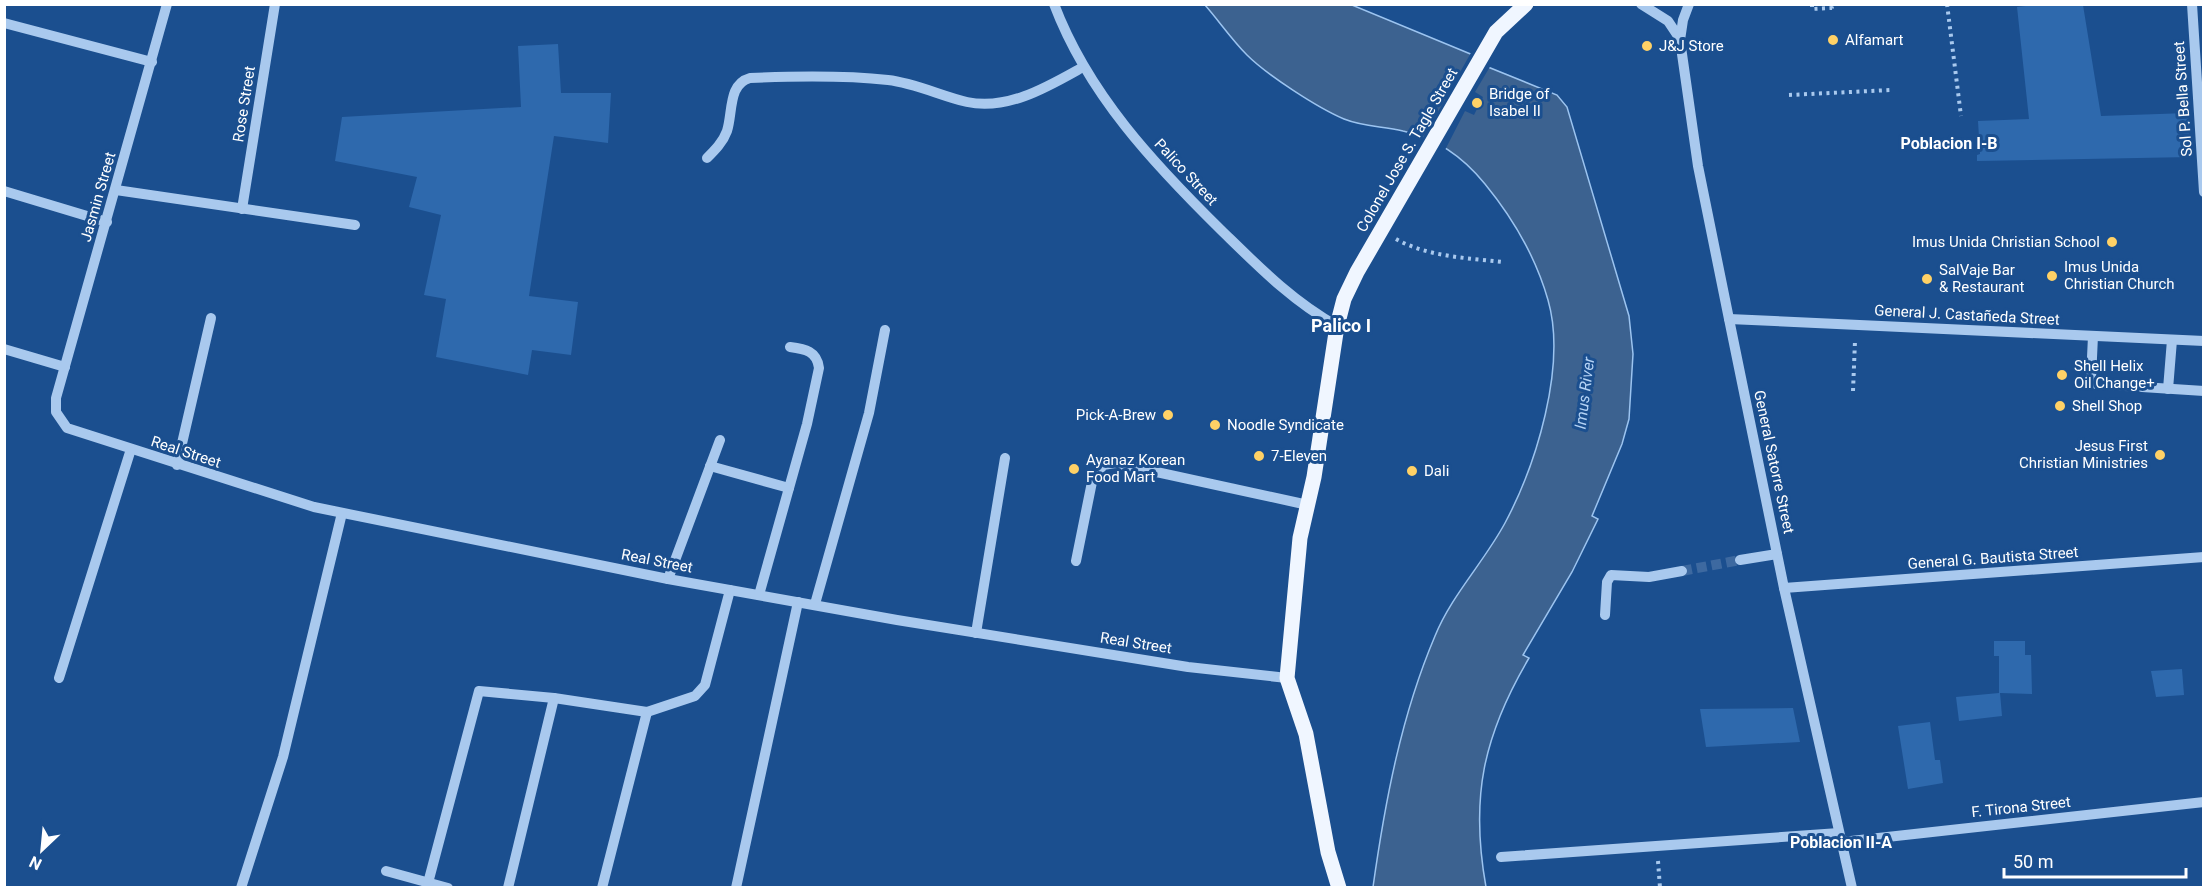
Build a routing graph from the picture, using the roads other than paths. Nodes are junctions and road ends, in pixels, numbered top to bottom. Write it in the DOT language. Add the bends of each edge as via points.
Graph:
graph roads {
  1 [pos="167,4"];
  2 [pos="275,4"];
  3 [pos="1054,4"];
  4 [pos="1526,4"];
  5 [pos="1641,4"];
  6 [pos="1689,4"];
  7 [pos="2192,4"];
  8 [pos="4,23"];
  9 [pos="1680,40"];
  10 [pos="152,62"];
  11 [pos="1083,68"];
  12 [pos="707,158"];
  13 [pos="116,190"];
  14 [pos="4,191"];
  15 [pos="2204,192"];
  16 [pos="242,209"];
  17 [pos="107,222"];
  18 [pos="355,225"];
  19 [pos="211,318"];
  20 [pos="1729,319"];
  21 [pos="1337,326"];
  22 [pos="885,330"];
  23 [pos="2093,336"];
  24 [pos="2172,340"];
  25 [pos="2204,341"];
  26 [pos="790,347"];
  27 [pos="4,348"];
  28 [pos="65,367"];
  29 [pos="2104,385"];
  30 [pos="2142,387"];
  31 [pos="2168,389"];
  32 [pos="2204,391"];
  33 [pos="56,398"];
  34 [pos="720,440"];
  35 [pos="132,449"];
  36 [pos="1005,458"];
  37 [pos="177,465"];
  38 [pos="710,466"];
  39 [pos="789,488"];
  40 [pos="1308,505"];
  41 [pos="342,513"];
  42 [pos="1777,554"];
  43 [pos="2204,557"];
  44 [pos="1740,560"];
  45 [pos="1076,561"];
  46 [pos="1682,571"];
  47 [pos="668,579"];
  48 [pos="1784,588"];
  49 [pos="730,590"];
  50 [pos="759,595"];
  51 [pos="798,602"];
  52 [pos="815,604"];
  53 [pos="1605,615"];
  54 [pos="976,633"];
  55 [pos="59,678"];
  56 [pos="1287,678"];
  57 [pos="554,698"];
  58 [pos="647,712"];
  59 [pos="2204,802"];
  60 [pos="1840,837"];
  61 [pos="1501,857"];
  62 [pos="386,871"];
  63 [pos="428,883"];
  64 [pos="241,888"];
  65 [pos="448,888"];
  66 [pos="508,888"];
  67 [pos="602,888"];
  68 [pos="736,888"];
  69 [pos="1339,888"];
  70 [pos="1852,888"];
  1 -- 10 [label="street, Jasmin Street"];
  2 -- 16 [label="street, Rose Street"];
  3 -- 11 [label="street, Palico Street"];
  4 -- 21 [label="main road, Colonel Jose S. Tagle Street" via="1496,32 1380,231 1344,299"];
  5 -- 9 [label="street" via="1668,21"];
  6 -- 9 [label="street, General Satorre Street"];
  7 -- 15 [label="street, Sol P. Bella Street"];
  8 -- 10 [label="street"];
  9 -- 20 [label="street, General Satorre Street" via="1698,166"];
  10 -- 13 [label="street, Jasmin Street"];
  11 -- 12 [label="street" via="1012,101 985,104 891,80 750,78 736,88 727,132"];
  11 -- 21 [label="street, Palico Street" via="1144,151 1206,215 1277,285"];
  13 -- 16 [label="street"];
  13 -- 17 [label="street, Jasmin Street"];
  14 -- 17 [label="street"];
  16 -- 18 [label="street"];
  17 -- 28 [label="street, Jasmin Street"];
  19 -- 37 [label="street"];
  20 -- 23 [label="street, General J. Castañeda Street"];
  20 -- 42 [label="street, General Satorre Street"];
  21 -- 40 [label="main road, Colonel Jose S. Tagle Street"];
  22 -- 52 [label="street" via="869,413"];
  23 -- 24 [label="street, General J. Castañeda Street"];
  23 -- 29 [label="street" via="2091,379"];
  24 -- 25 [label="street, General J. Castañeda Street"];
  24 -- 31 [label="street"];
  26 -- 39 [label="street" via="812,352 819,368"];
  27 -- 28 [label="street"];
  28 -- 33 [label="street, Jasmin Street"];
  30 -- 31 [label="street"];
  31 -- 32 [label="street"];
  33 -- 35 [label="street, Real Street" via="58,418 67,428"];
  34 -- 38 [label="street"];
  35 -- 37 [label="street, Real Street"];
  35 -- 55 [label="street"];
  36 -- 54 [label="street"];
  37 -- 41 [label="street, Real Street"];
  38 -- 39 [label="street"];
  38 -- 47 [label="street"];
  39 -- 50 [label="street"];
  40 -- 45 [label="street" via="1115,463 1103,465 1092,482"];
  40 -- 56 [label="main road, Colonel Jose S. Tagle Street" via="1297,562"];
  41 -- 47 [label="street, Real Street"];
  41 -- 64 [label="street" via="283,757"];
  42 -- 44 [label="street"];
  42 -- 48 [label="street, General Satorre Street"];
  43 -- 48 [label="street, General G. Bautista Street"];
  46 -- 53 [label="street" via="1649,577 1609,577"];
  47 -- 49 [label="street, Real Street"];
  48 -- 60 [label="street, General Satorre Street"];
  49 -- 50 [label="street, Real Street"];
  49 -- 58 [label="street" via="705,685 695,696"];
  50 -- 51 [label="street, Real Street"];
  51 -- 52 [label="street, Real Street"];
  51 -- 68 [label="street"];
  52 -- 54 [label="street, Real Street"];
  54 -- 56 [label="street, Real Street"];
  56 -- 69 [label="main road" via="1306,734 1328,852"];
  57 -- 58 [label="street"];
  57 -- 63 [label="street" via="479,691"];
  57 -- 66 [label="street"];
  58 -- 67 [label="street"];
  59 -- 60 [label="street, F. Tirona Street"];
  60 -- 61 [label="street, F. Tirona Street"];
  60 -- 70 [label="street, General Satorre Street"];
  62 -- 63 [label="street"];
  63 -- 65 [label="street"];
}
